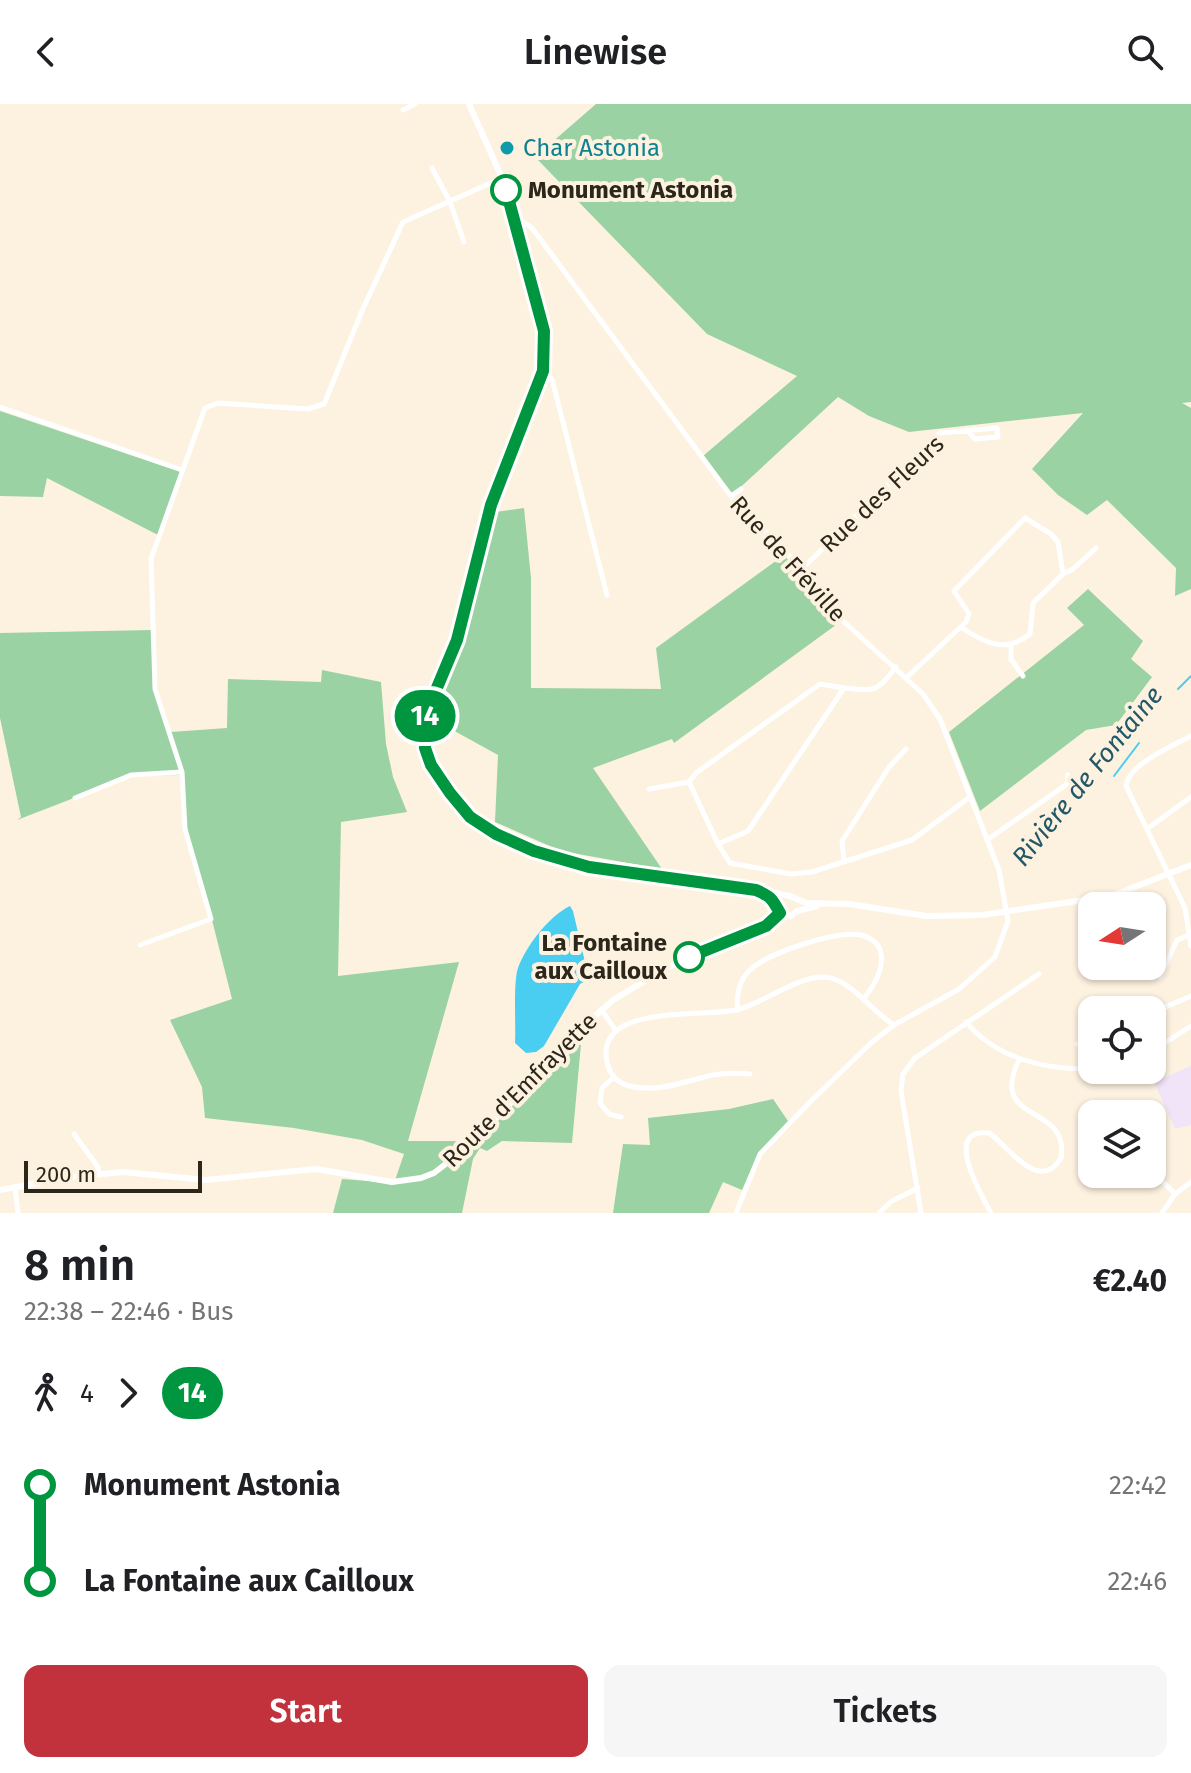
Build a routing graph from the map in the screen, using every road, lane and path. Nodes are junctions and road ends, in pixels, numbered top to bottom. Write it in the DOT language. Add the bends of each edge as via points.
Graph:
graph roads {
  1 [pos="415,104"];
  2 [pos="469,104"];
  3 [pos="403,110"];
  4 [pos="432,168"];
  5 [pos="502,178"];
  6 [pos="450,202"];
  7 [pos="515,225"];
  8 [pos="464,242"];
  9 [pos="543,371"];
  10 [pos="0,407"];
  11 [pos="967,430"];
  12 [pos="182,470"];
  13 [pos="741,489"];
  14 [pos="731,496"];
  15 [pos="1096,548"];
  16 [pos="802,569"];
  17 [pos="1063,574"];
  18 [pos="607,595"];
  19 [pos="962,628"];
  20 [pos="1011,645"];
  21 [pos="896,667"];
  22 [pos="1023,676"];
  23 [pos="907,677"];
  24 [pos="844,688"];
  25 [pos="1191,736"];
  26 [pos="906,749"];
  27 [pos="182,772"];
  28 [pos="1068,775"];
  29 [pos="689,782"];
  30 [pos="649,789"];
  31 [pos="970,797"];
  32 [pos="1191,797"];
  33 [pos="75,798"];
  34 [pos="1147,829"];
  35 [pos="987,840"];
  36 [pos="718,844"];
  37 [pos="844,861"];
  38 [pos="1191,865"];
  39 [pos="1169,874"];
  40 [pos="756,890"];
  41 [pos="785,896"];
  42 [pos="796,900"];
  43 [pos="832,903"];
  44 [pos="777,905"];
  45 [pos="1188,907"];
  46 [pos="797,911"];
  47 [pos="1008,911"];
  48 [pos="780,913"];
  49 [pos="1189,935"];
  50 [pos="140,945"];
  51 [pos="1191,946"];
  52 [pos="1166,964"];
  53 [pos="1039,974"];
  54 [pos="1191,996"];
  55 [pos="863,999"];
  56 [pos="1166,1007"];
  57 [pos="601,1009"];
  58 [pos="738,1010"];
  59 [pos="966,1022"];
  60 [pos="894,1025"];
  61 [pos="1191,1026"];
  62 [pos="616,1031"];
  63 [pos="1166,1042"];
  64 [pos="1019,1060"];
  65 [pos="1078,1068"];
  66 [pos="750,1074"];
  67 [pos="614,1077"];
  68 [pos="621,1117"];
  69 [pos="74,1134"];
  70 [pos="99,1173"];
  71 [pos="1191,1182"];
  72 [pos="1166,1185"];
  73 [pos="15,1188"];
  74 [pos="918,1188"];
  75 [pos="0,1190"];
  76 [pos="1175,1194"];
  77 [pos="18,1213"];
  78 [pos="736,1213"];
  79 [pos="879,1213"];
  80 [pos="921,1213"];
  81 [pos="991,1213"];
  82 [pos="1162,1213"];
  1 -- 3 [label="street"];
  2 -- 5 [label="street"];
  4 -- 6 [label="street"];
  5 -- 6 [label="street"];
  5 -- 7 [label="street"];
  6 -- 8 [label="street"];
  6 -- 12 [label="street" via="403,222 324,404 308,409 211,404"];
  7 -- 9 [label="street" via="544,331"];
  7 -- 14 [label="street, Rue de Fréville" via="526,223"];
  9 -- 18 [label="street" via="552,379"];
  9 -- 40 [label="street" via="491,505 457,640 426,714 425,748 431,765 470,817 534,851 589,867"];
  10 -- 12 [label="street"];
  11 -- 11 [label="street, Rue des Fleurs" via="997,428 998,437 975,439"];
  11 -- 16 [label="street, Rue des Fleurs" via="940,433"];
  12 -- 27 [label="street" via="151,559 155,689"];
  13 -- 14 [label="street"];
  14 -- 16 [label="street, Rue de Fréville"];
  15 -- 17 [label="street"];
  16 -- 21 [label="street, Rue de Fréville" via="841,619"];
  17 -- 19 [label="street" via="1058,542 1025,518 954,591 969,614"];
  17 -- 20 [label="street" via="1033,603 1030,634"];
  19 -- 20 [label="street" via="984,642"];
  19 -- 23 [label="street"];
  20 -- 22 [label="street" via="1011,659"];
  21 -- 23 [label="street, Rue de Fréville"];
  21 -- 24 [label="street" via="873,691"];
  23 -- 31 [label="street, Rue de Fréville" via="940,719"];
  24 -- 29 [label="street" via="820,684"];
  24 -- 36 [label="street" via="748,831"];
  25 -- 34 [label="street" via="1134,769 1126,780"];
  26 -- 37 [label="street" via="842,841"];
  27 -- 33 [label="street" via="131,775"];
  27 -- 50 [label="street" via="185,829 211,919"];
  28 -- 35 [label="street" via="1067,784"];
  29 -- 30 [label="street"];
  29 -- 36 [label="street"];
  31 -- 35 [label="street, Rue de Fréville"];
  31 -- 37 [label="street" via="912,840"];
  32 -- 34 [label="street"];
  34 -- 39 [label="street"];
  35 -- 47 [label="street, Rue de Fréville"];
  36 -- 37 [label="street" via="730,863 791,874"];
  38 -- 39 [label="street"];
  39 -- 45 [label="street"];
  39 -- 47 [label="street" via="1111,896"];
  40 -- 41 [label="street"];
  40 -- 44 [label="street"];
  41 -- 42 [label="street"];
  41 -- 44 [label="street"];
  42 -- 43 [label="street"];
  42 -- 46 [label="street"];
  43 -- 46 [label="street"];
  43 -- 47 [label="street" via="939,916"];
  44 -- 48 [label="street"];
  45 -- 49 [label="street"];
  46 -- 48 [label="street" via="791,916"];
  47 -- 60 [label="street" via="1007,929 985,968 940,1002"];
  48 -- 57 [label="street, Route d'Emfrayette" via="756,930 666,968"];
  49 -- 51 [label="street"];
  49 -- 52 [label="street" via="1177,940"];
  53 -- 59 [label="street"];
  54 -- 56 [label="street"];
  55 -- 58 [label="street" via="839,980 819,977"];
  55 -- 58 [label="street" via="880,975 881,954 865,936 840,935 782,952 751,968 736,997"];
  55 -- 60 [label="street"];
  57 -- 62 [label="street"];
  57 -- 70 [label="street, Route d'Emfrayette" via="466,1149 421,1178 382,1181 316,1169 206,1180"];
  58 -- 62 [label="street" via="654,1015"];
  59 -- 64 [label="street"];
  59 -- 74 [label="street" via="915,1058 903,1074 901,1091"];
  60 -- 78 [label="street" via="760,1154"];
  61 -- 63 [label="street"];
  62 -- 67 [label="street" via="606,1054"];
  64 -- 65 [label="street"];
  64 -- 81 [label="street" via="1010,1082 1012,1094 1055,1131 1061,1158 1053,1167 1039,1170 1020,1164 989,1133 970,1137 967,1162"];
  66 -- 67 [label="street" via="713,1075 658,1088 629,1086"];
  67 -- 68 [label="street" via="602,1088 600,1103 609,1114"];
  69 -- 70 [label="street"];
  70 -- 73 [label="street, Route d'Emfrayette"];
  71 -- 76 [label="street"];
  72 -- 76 [label="street"];
  73 -- 75 [label="street, Route d'Emfrayette"];
  73 -- 77 [label="street"];
  74 -- 79 [label="street"];
  74 -- 80 [label="street"];
  76 -- 82 [label="street"];
}
